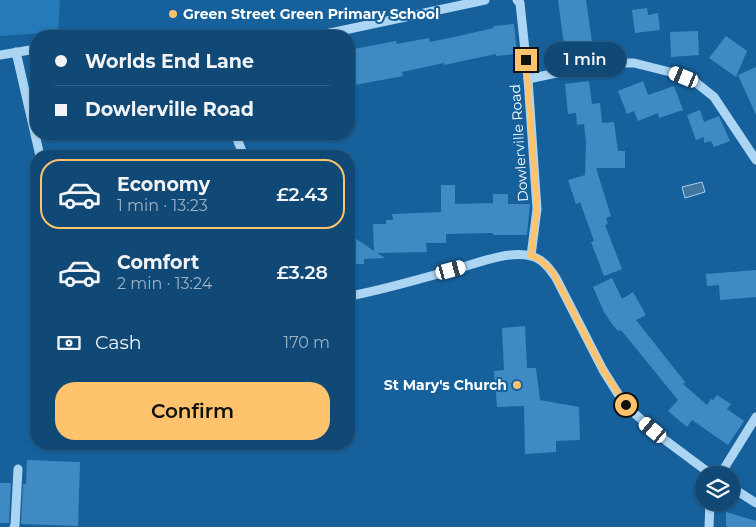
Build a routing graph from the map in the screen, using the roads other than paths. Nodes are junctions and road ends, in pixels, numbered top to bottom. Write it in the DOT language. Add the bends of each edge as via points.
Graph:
graph roads {
  1 [pos="485,0"];
  2 [pos="517,0"];
  3 [pos="344,30"];
  4 [pos="30,50"];
  5 [pos="16,52"];
  6 [pos="0,56"];
  7 [pos="528,79"];
  8 [pos="30,113"];
  9 [pos="755,158"];
  10 [pos="531,256"];
  11 [pos="355,295"];
  12 [pos="756,417"];
  13 [pos="700,466"];
  14 [pos="726,466"];
  15 [pos="18,469"];
  16 [pos="740,493"];
  17 [pos="756,503"];
  18 [pos="710,511"];
  19 [pos="14,527"];
  20 [pos="709,527"];
  1 -- 3 [label="street"];
  2 -- 7 [label="street, Dowlerville Road" via="520,2"];
  4 -- 5 [label="street"];
  5 -- 6 [label="street"];
  5 -- 8 [label="street"];
  7 -- 9 [label="street" via="617,63 634,63 674,73 694,81 714,97"];
  7 -- 10 [label="street, Dowlerville Road" via="537,209"];
  10 -- 11 [label="street" via="501,257"];
  10 -- 13 [label="street" via="552,271 607,376 626,405"];
  12 -- 14 [label="street"];
  15 -- 19 [label="street"];
  16 -- 17 [label="street"];
  18 -- 20 [label="street"];
}
